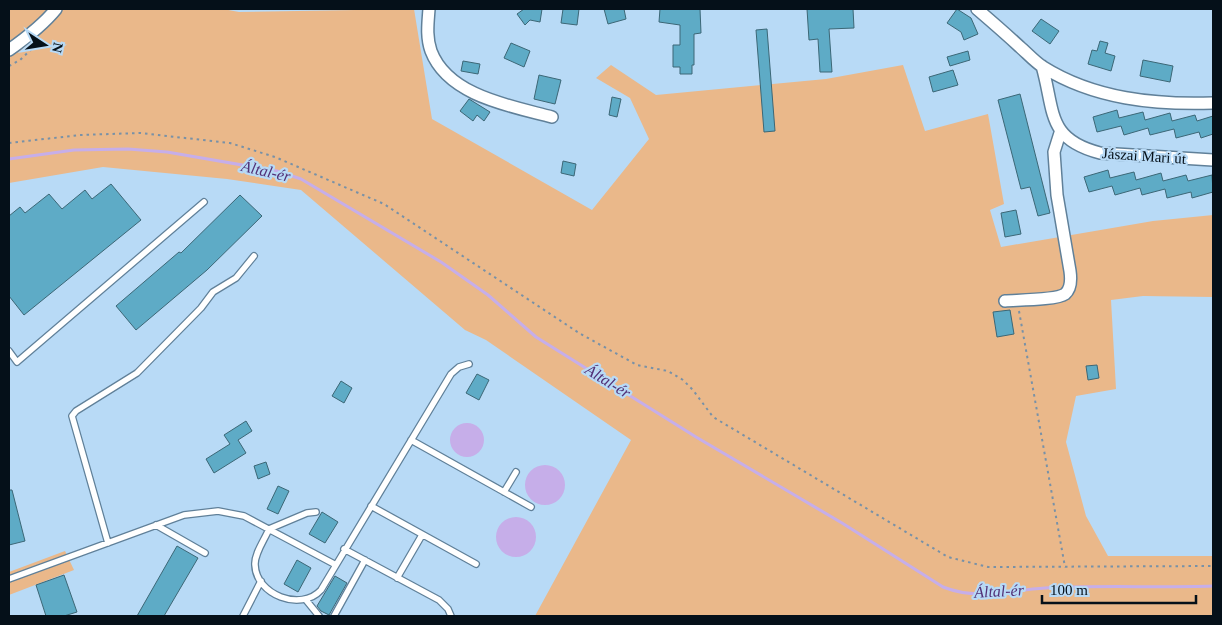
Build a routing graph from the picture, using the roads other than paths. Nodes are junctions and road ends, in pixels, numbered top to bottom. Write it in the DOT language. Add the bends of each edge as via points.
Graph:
graph roads {
  1 [pos="56,9"];
  2 [pos="429,9"];
  3 [pos="977,9"];
  4 [pos="9,50"];
  5 [pos="1042,66"];
  6 [pos="1213,103"];
  7 [pos="552,116"];
  8 [pos="1060,133"];
  9 [pos="1213,160"];
  10 [pos="204,202"];
  11 [pos="254,256"];
  12 [pos="1005,301"];
  13 [pos="9,351"];
  14 [pos="469,364"];
  15 [pos="411,440"];
  16 [pos="516,472"];
  17 [pos="504,492"];
  18 [pos="371,506"];
  19 [pos="531,507"];
  20 [pos="316,512"];
  21 [pos="156,525"];
  22 [pos="269,529"];
  23 [pos="422,534"];
  24 [pos="108,543"];
  25 [pos="344,549"];
  26 [pos="205,553"];
  27 [pos="365,560"];
  28 [pos="476,564"];
  29 [pos="336,565"];
  30 [pos="397,578"];
  31 [pos="9,579"];
  32 [pos="261,581"];
  33 [pos="306,600"];
  34 [pos="243,616"];
  35 [pos="319,616"];
  36 [pos="334,616"];
  37 [pos="451,616"];
  1 -- 4 [label="street"];
  2 -- 7 [label="street" via="428,35 432,52 447,74 475,94"];
  3 -- 5 [label="street"];
  5 -- 6 [label="street" via="1091,89 1136,100 1165,104"];
  5 -- 8 [label="street"];
  8 -- 9 [label="street, Jászai Mari út" via="1085,150 1100,154"];
  8 -- 12 [label="street" via="1054,152 1057,195 1070,271 1069,287 1065,294 1055,298"];
  10 -- 13 [label="lane" via="17,362"];
  11 -- 24 [label="lane" via="236,278 213,292 137,373 72,416"];
  14 -- 15 [label="lane" via="451,374"];
  15 -- 17 [label="lane"];
  15 -- 18 [label="lane"];
  16 -- 17 [label="lane"];
  17 -- 19 [label="lane"];
  18 -- 23 [label="lane"];
  18 -- 25 [label="lane"];
  20 -- 22 [label="lane"];
  21 -- 22 [label="lane" via="184,515 218,511 244,516"];
  21 -- 24 [label="lane"];
  21 -- 26 [label="lane"];
  22 -- 29 [label="lane"];
  22 -- 32 [label="lane" via="255,562"];
  23 -- 28 [label="lane"];
  23 -- 30 [label="lane"];
  24 -- 31 [label="lane"];
  25 -- 27 [label="lane"];
  25 -- 29 [label="lane"];
  27 -- 30 [label="lane"];
  27 -- 36 [label="lane"];
  29 -- 33 [label="lane" via="321,590"];
  30 -- 37 [label="lane" via="439,600"];
  32 -- 33 [label="lane" via="279,596 292,601"];
  32 -- 34 [label="lane"];
  33 -- 35 [label="lane"];
}
